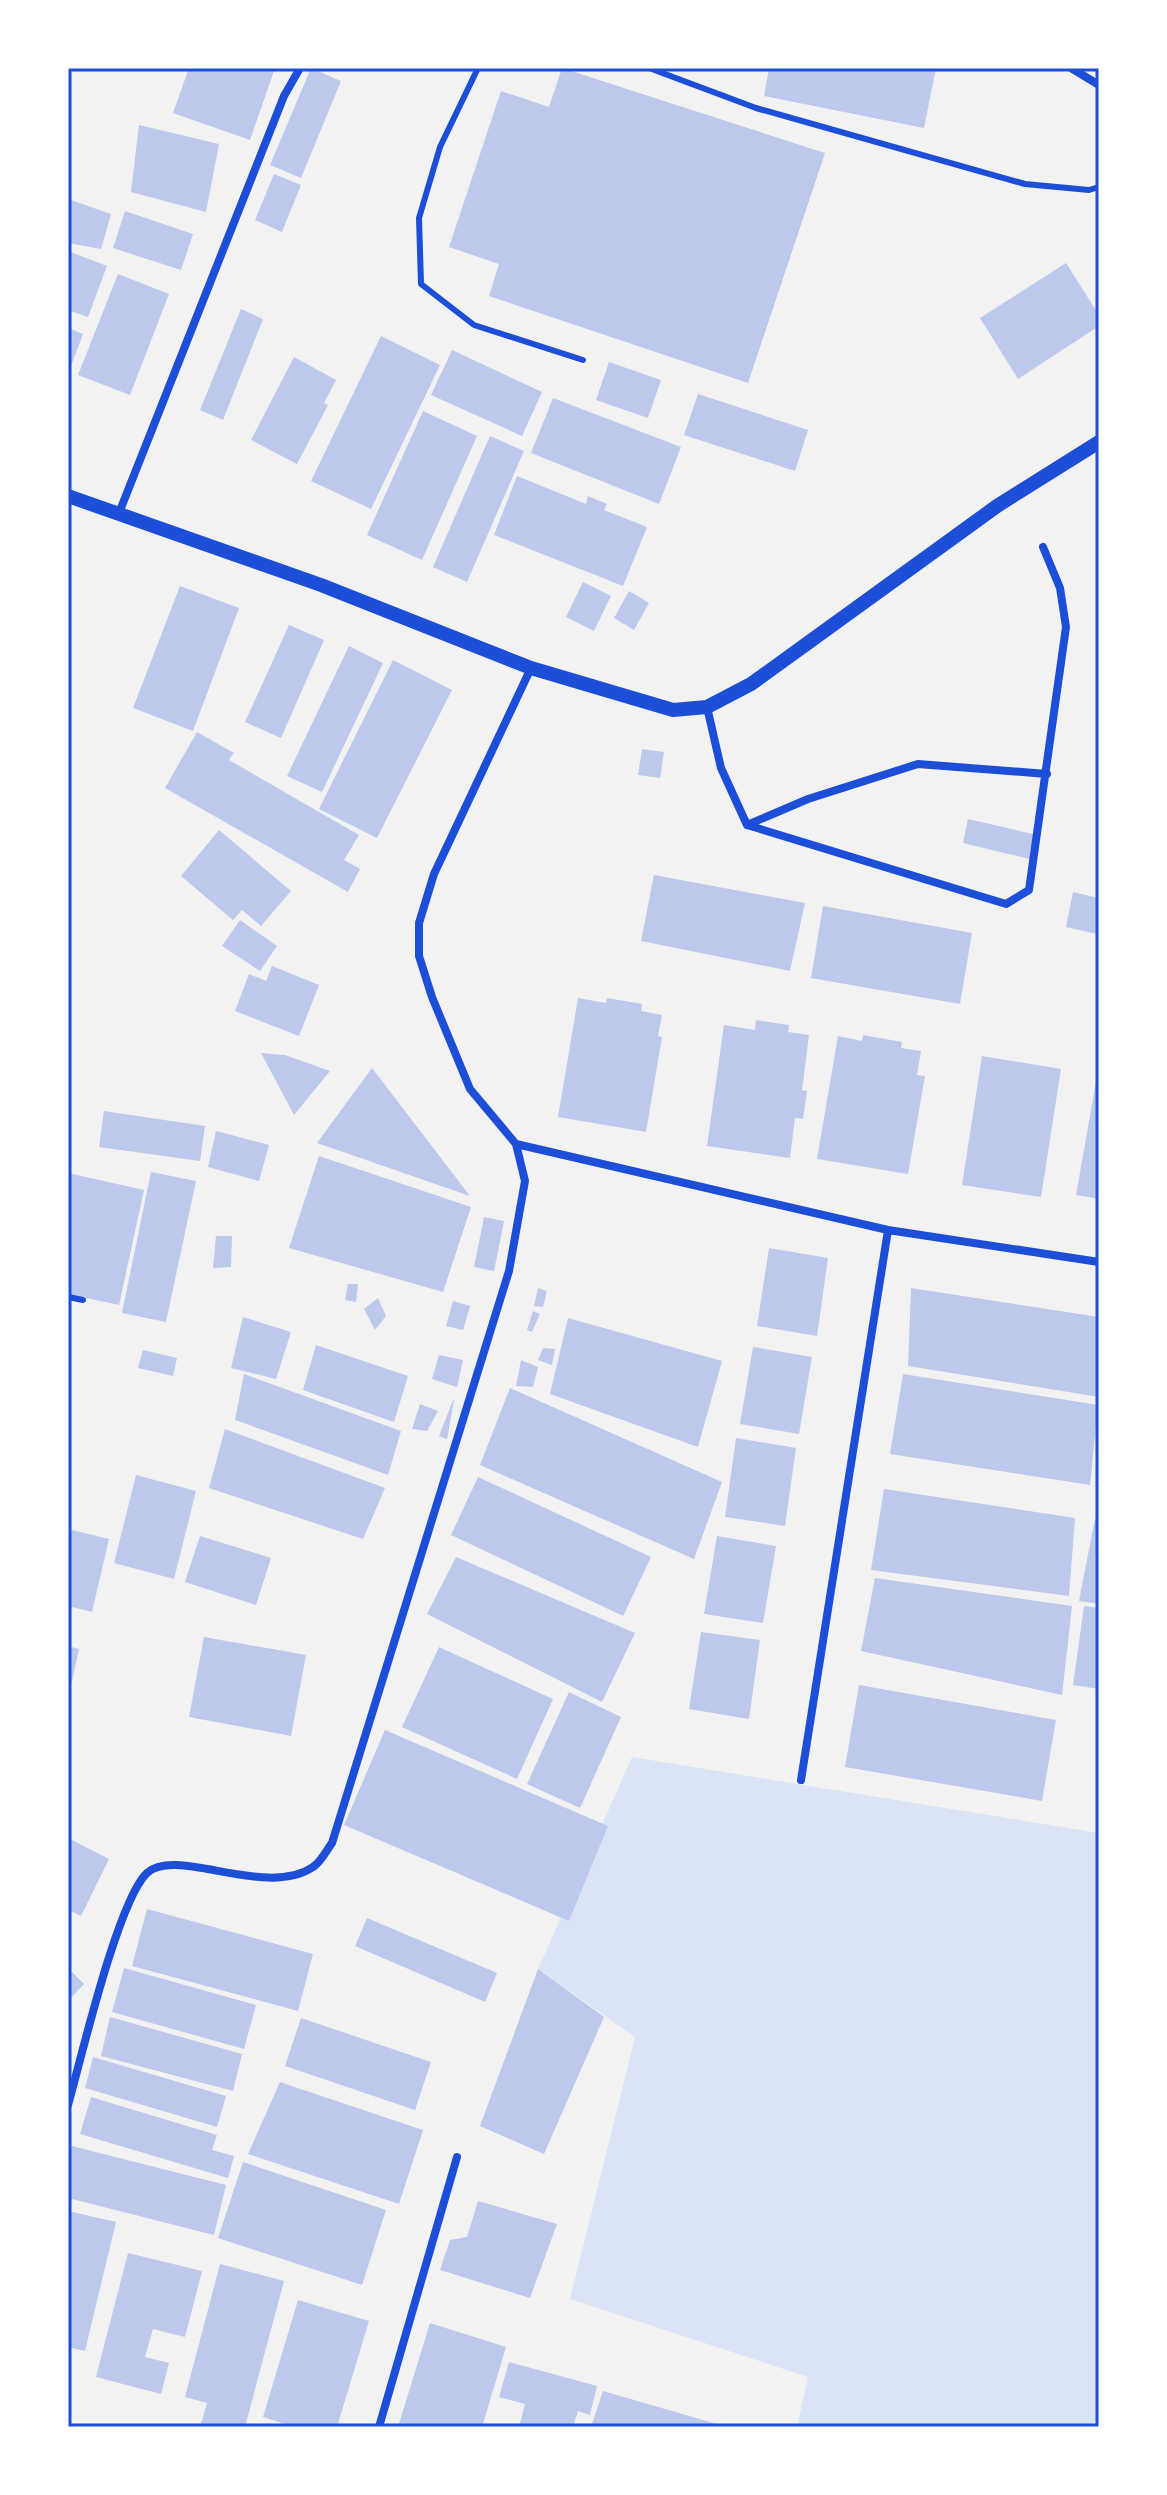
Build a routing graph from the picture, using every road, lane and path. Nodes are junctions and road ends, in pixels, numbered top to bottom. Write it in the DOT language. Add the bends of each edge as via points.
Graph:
graph roads {
  1 [pos="300,68"];
  2 [pos="478,68"];
  3 [pos="649,68"];
  4 [pos="1071,68"];
  5 [pos="1099,85"];
  6 [pos="1099,187"];
  7 [pos="583,360"];
  8 [pos="1099,442"];
  9 [pos="68,496"];
  10 [pos="119,513"];
  11 [pos="1043,547"];
  12 [pos="531,668"];
  13 [pos="707,707"];
  14 [pos="1047,774"];
  15 [pos="747,825"];
  16 [pos="516,1144"];
  17 [pos="888,1230"];
  18 [pos="1099,1262"];
  19 [pos="68,1297"];
  20 [pos="83,1300"];
  21 [pos="801,1780"];
  22 [pos="68,2105"];
  23 [pos="457,2157"];
  24 [pos="379,2427"];
  1 -- 10 [label="street" via="284,96"];
  2 -- 7 [label="lane" via="440,147 419,218 421,284 474,325"];
  3 -- 6 [label="lane" via="756,108 1025,184"];
  4 -- 5 [label="street"];
  8 -- 13 [label="street" via="997,506 751,684"];
  9 -- 10 [label="street"];
  10 -- 12 [label="street"];
  11 -- 14 [label="street" via="1060,588 1066,627"];
  12 -- 13 [label="street" via="673,710"];
  12 -- 16 [label="street" via="434,874 419,923 419,956 470,1089"];
  13 -- 15 [label="street" via="721,768"];
  14 -- 15 [label="street" via="918,764"];
  14 -- 15 [label="street" via="1029,890 1006,904"];
  16 -- 17 [label="street"];
  16 -- 22 [label="street" via="525,1181 509,1271 332,1843 316,1866 294,1877 236,1877 174,1864 150,1870 136,1885 116,1940"];
  17 -- 18 [label="street"];
  17 -- 21 [label="street"];
  19 -- 20 [label="lane"];
  23 -- 24 [label="street"];
}
